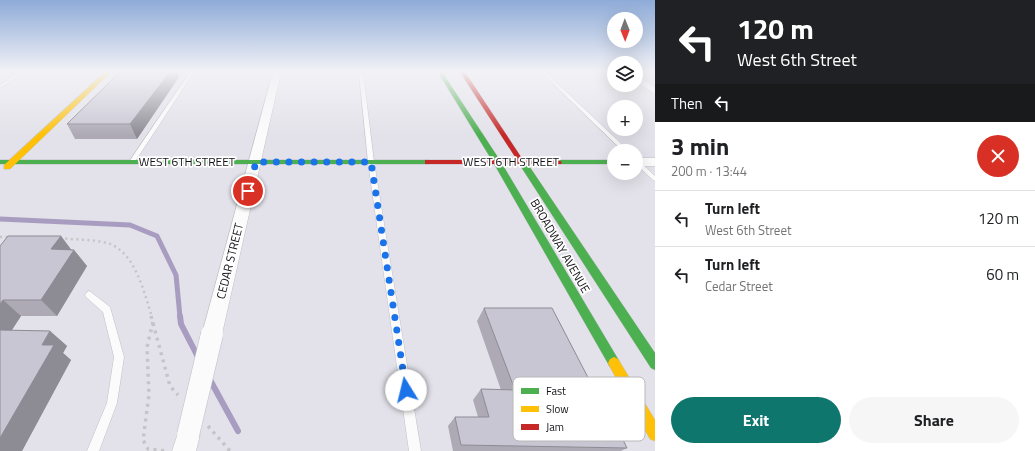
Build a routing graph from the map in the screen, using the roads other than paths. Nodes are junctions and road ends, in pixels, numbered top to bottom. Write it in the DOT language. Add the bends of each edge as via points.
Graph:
graph roads {
  1 [pos="86,93"];
  2 [pos="178,93"];
  3 [pos="272,93"];
  4 [pos="363,93"];
  5 [pos="453,93"];
  6 [pos="477,93"];
  7 [pos="565,93"];
  8 [pos="619,144"];
  9 [pos="643,161"];
  10 [pos="0,162"];
  11 [pos="12,162"];
  12 [pos="132,162"];
  13 [pos="256,162"];
  14 [pos="371,162"];
  15 [pos="497,162"];
  16 [pos="523,162"];
  17 [pos="607,162"];
  18 [pos="655,162"];
  19 [pos="643,168"];
  20 [pos="0,174"];
  21 [pos="655,179"];
  22 [pos="89,295"];
  23 [pos="655,364"];
  24 [pos="622,377"];
  25 [pos="645,417"];
  26 [pos="655,434"];
  27 [pos="181,446"];
  28 [pos="93,451"];
  29 [pos="415,451"];
  1 -- 11 [label="main road"];
  2 -- 12 [label="lane"];
  3 -- 13 [label="street, CEDAR STREET"];
  4 -- 14 [label="lane"];
  5 -- 15 [label="main road, BROADWAY AVENUE"];
  6 -- 16 [label="main road, BROADWAY AVENUE"];
  7 -- 8 [label="lane"];
  9 -- 18 [label="street"];
  10 -- 11 [label="main road, WEST 6TH STREET"];
  11 -- 12 [label="main road, WEST 6TH STREET"];
  11 -- 20 [label="main road"];
  12 -- 13 [label="main road, WEST 6TH STREET"];
  13 -- 14 [label="main road, WEST 6TH STREET"];
  13 -- 27 [label="street, CEDAR STREET, bridge"];
  14 -- 15 [label="main road, WEST 6TH STREET"];
  14 -- 29 [label="lane"];
  15 -- 16 [label="main road, WEST 6TH STREET"];
  15 -- 24 [label="main road, BROADWAY AVENUE"];
  16 -- 17 [label="main road, WEST 6TH STREET"];
  16 -- 23 [label="main road, BROADWAY AVENUE"];
  19 -- 21 [label="lane"];
  22 -- 28 [label="lane" via="107,310 119,357 112,403"];
  25 -- 26 [label="main road, BROADWAY AVENUE"];
}
